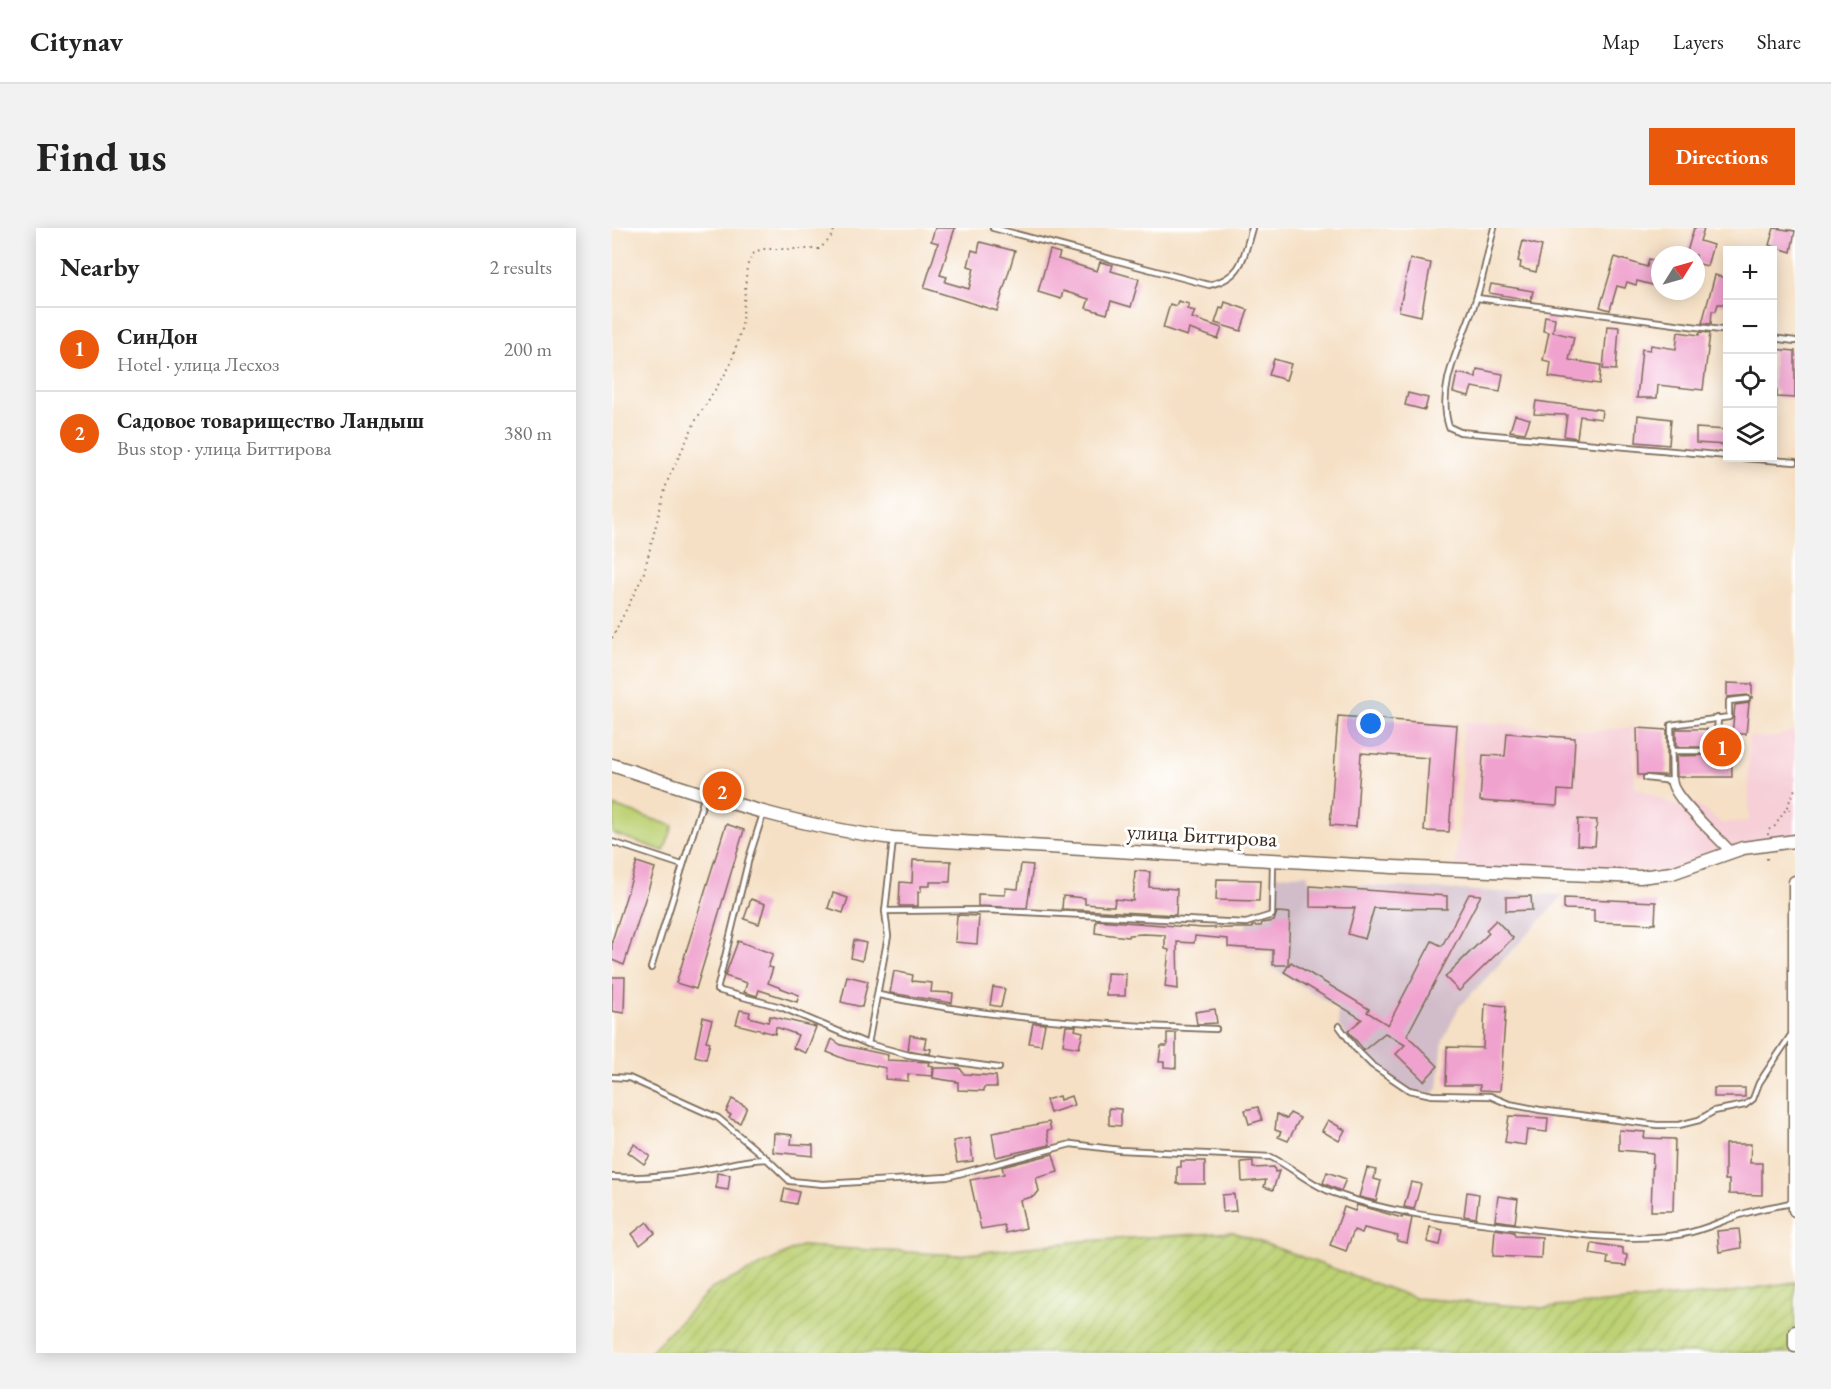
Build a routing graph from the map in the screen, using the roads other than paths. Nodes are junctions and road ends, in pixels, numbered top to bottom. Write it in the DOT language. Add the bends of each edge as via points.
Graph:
graph roads {
  1 [pos="993,228"];
  2 [pos="1252,228"];
  3 [pos="1494,228"];
  4 [pos="1477,298"];
  5 [pos="1723,331"];
  6 [pos="1777,338"];
  7 [pos="1795,340"];
  8 [pos="1723,456"];
  9 [pos="1777,461"];
  10 [pos="1795,462"];
  11 [pos="1746,699"];
  12 [pos="1718,718"];
  13 [pos="1672,751"];
  14 [pos="612,765"];
  15 [pos="1646,778"];
  16 [pos="1672,780"];
  17 [pos="705,795"];
  18 [pos="764,814"];
  19 [pos="893,838"];
  20 [pos="1795,841"];
  21 [pos="612,842"];
  22 [pos="1731,852"];
  23 [pos="1273,860"];
  24 [pos="682,865"];
  25 [pos="1795,882"];
  26 [pos="885,911"];
  27 [pos="651,968"];
  28 [pos="879,995"];
  29 [pos="1339,1026"];
  30 [pos="1795,1027"];
  31 [pos="1216,1029"];
  32 [pos="868,1044"];
  33 [pos="999,1068"];
  34 [pos="612,1077"];
  35 [pos="767,1159"];
  36 [pos="612,1177"];
  37 [pos="1795,1202"];
  38 [pos="1795,1210"];
  39 [pos="1795,1332"];
  40 [pos="1795,1346"];
  1 -- 2 [label="lane" via="1209,285 1227,281 1240,268"];
  3 -- 4 [label="lane"];
  4 -- 5 [label="lane"];
  4 -- 8 [label="lane" via="1448,381 1444,412 1449,427 1460,432"];
  6 -- 7 [label="lane"];
  9 -- 10 [label="lane"];
  11 -- 12 [label="lane" via="1729,701 1730,717"];
  12 -- 13 [label="lane" via="1671,725"];
  12 -- 13 [label="lane" via="1716,751"];
  13 -- 16 [label="lane"];
  14 -- 17 [label="street, улица Биттирова"];
  15 -- 16 [label="lane"];
  16 -- 22 [label="street" via="1672,786 1688,807"];
  17 -- 18 [label="street, улица Биттирова"];
  17 -- 24 [label="lane"];
  18 -- 19 [label="street, улица Биттирова" via="827,829"];
  18 -- 32 [label="lane" via="749,858 717,990 781,1007"];
  19 -- 23 [label="street, улица Биттирова"];
  19 -- 26 [label="lane"];
  20 -- 22 [label="street, улица Биттирова"];
  21 -- 24 [label="lane"];
  22 -- 23 [label="street, улица Биттирова" via="1672,873 1640,877"];
  23 -- 26 [label="lane" via="1272,915 1246,923 985,910"];
  24 -- 27 [label="lane"];
  25 -- 30 [label="street"];
  26 -- 28 [label="lane" via="888,936"];
  28 -- 31 [label="lane" via="1044,1020"];
  28 -- 32 [label="lane"];
  29 -- 30 [label="lane" via="1372,1065 1409,1090 1432,1095 1490,1096 1540,1110 1658,1125 1679,1125 1714,1111 1745,1106 1753,1099"];
  30 -- 37 [label="street"];
  32 -- 33 [label="lane" via="909,1055"];
  34 -- 35 [label="lane" via="629,1078 718,1118"];
  35 -- 36 [label="lane" via="636,1178"];
  35 -- 37 [label="lane" via="789,1181 823,1184 946,1177 1071,1144 1250,1154 1271,1157 1334,1193 1403,1210 1571,1234 1653,1238 1699,1232 1745,1213"];
  37 -- 38 [label="street"];
  39 -- 40 [label="street"];
}
